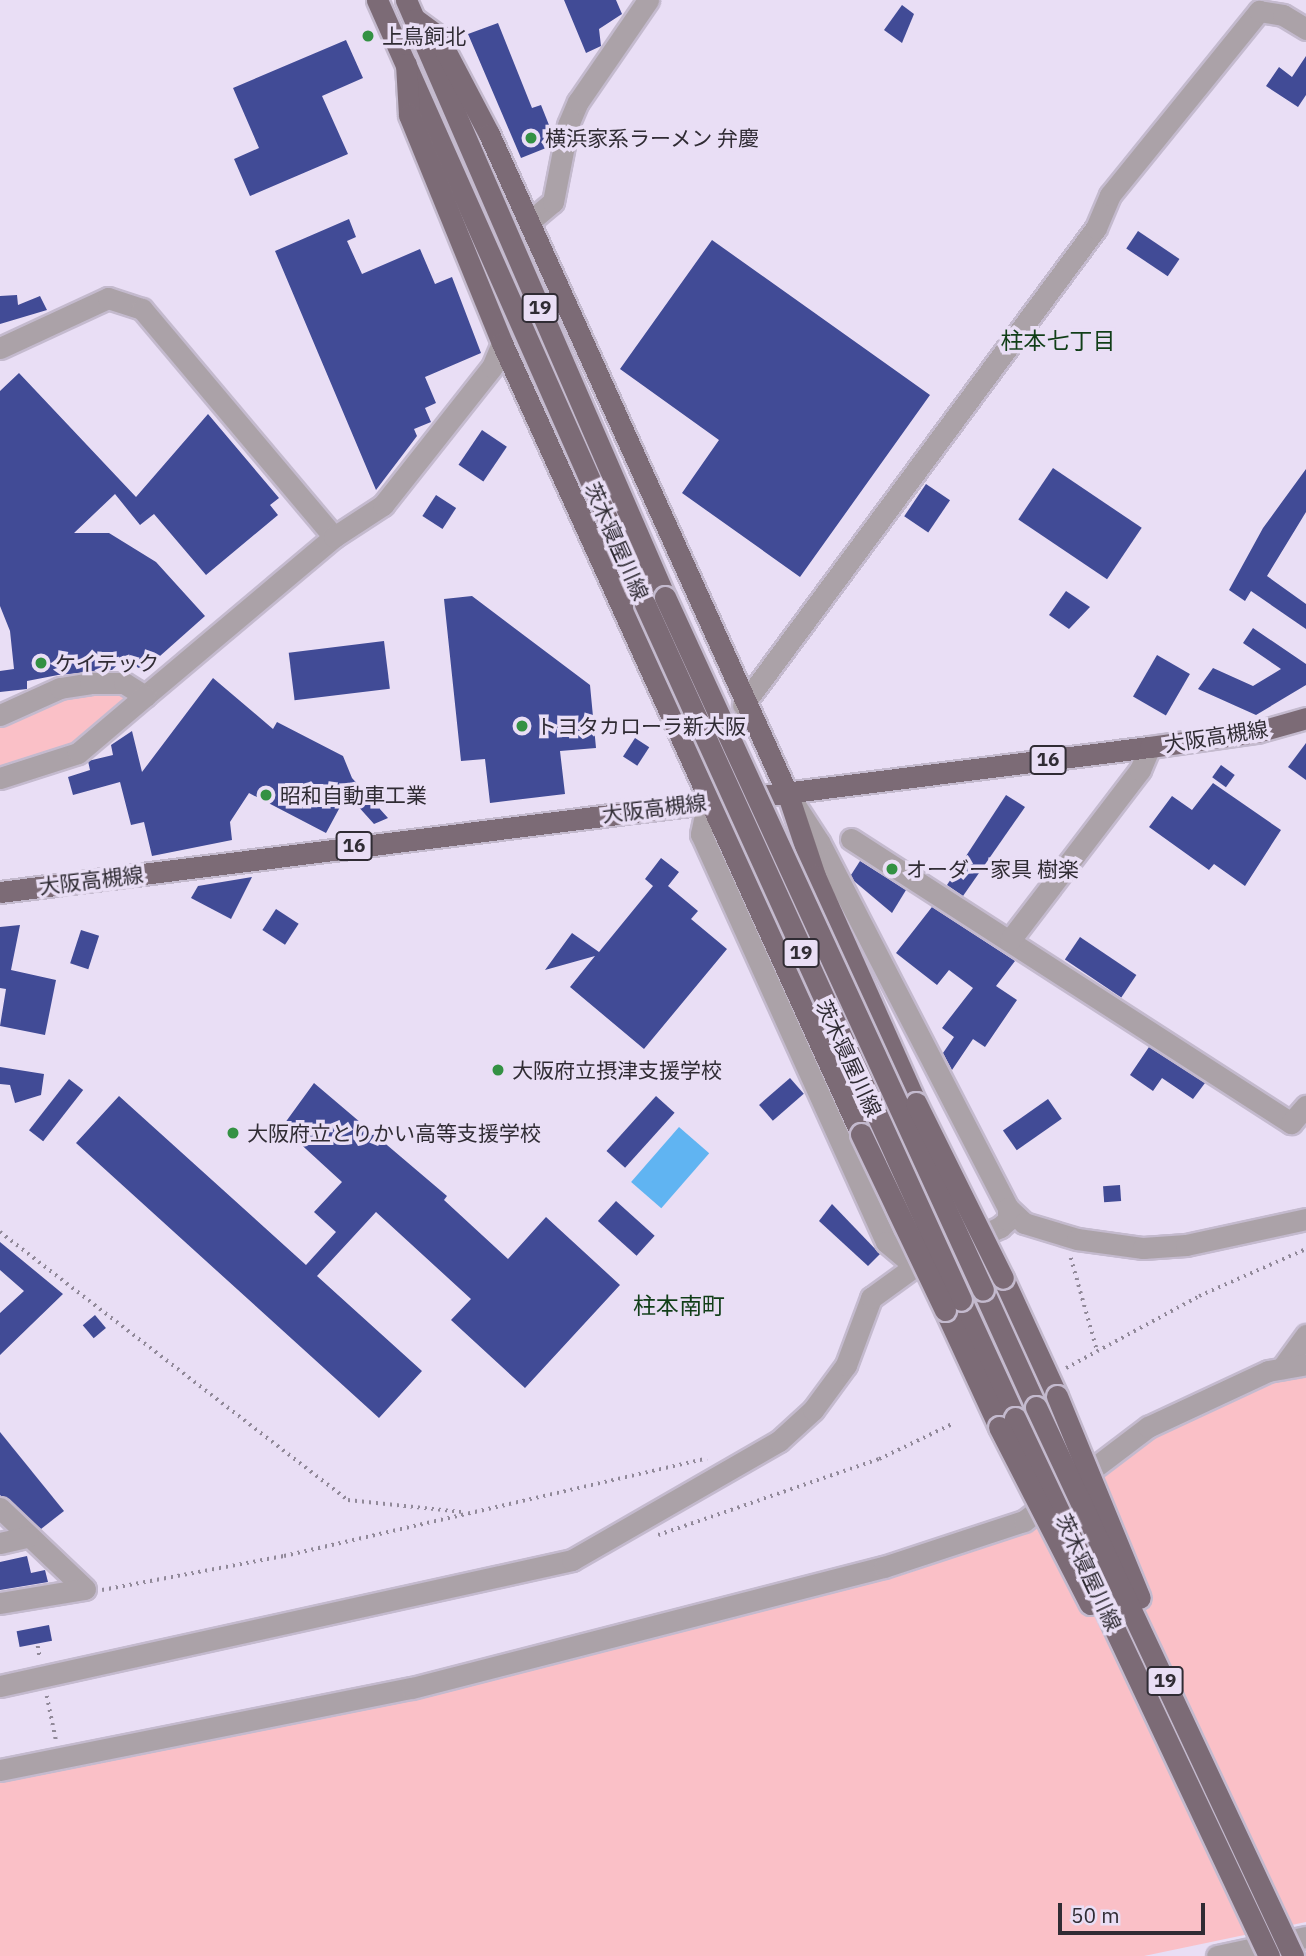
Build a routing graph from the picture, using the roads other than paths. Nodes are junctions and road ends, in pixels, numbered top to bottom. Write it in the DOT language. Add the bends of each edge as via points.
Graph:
graph roads {
  1 [pos="377,0"];
  2 [pos="648,0"];
  3 [pos="410,10"];
  4 [pos="1306,29"];
  5 [pos="406,64"];
  6 [pos="529,222"];
  7 [pos="502,343"];
  8 [pos="0,348"];
  9 [pos="334,537"];
  10 [pos="655,601"];
  11 [pos="145,696"];
  12 [pos="743,705"];
  13 [pos="0,715"];
  14 [pos="1306,718"];
  15 [pos="1150,747"];
  16 [pos="0,778"];
  17 [pos="788,795"];
  18 [pos="708,801"];
  19 [pos="851,839"];
  20 [pos="0,892"];
  21 [pos="1010,940"];
  22 [pos="1306,1106"];
  23 [pos="1008,1209"];
  24 [pos="1306,1219"];
  25 [pos="915,1266"];
  26 [pos="953,1305"];
  27 [pos="1306,1335"];
  28 [pos="1306,1364"];
  29 [pos="1282,1368"];
  30 [pos="0,1508"];
  31 [pos="27,1537"];
  32 [pos="0,1543"];
  33 [pos="0,1603"];
  34 [pos="0,1686"];
  35 [pos="1186,1725"];
  36 [pos="0,1770"];
  37 [pos="1306,1937"];
  38 [pos="1217,1956"];
  39 [pos="1269,1956"];
  40 [pos="1293,1956"];
  1 -- 5 [label="main road, 茨木寝屋川線 / 19"];
  2 -- 6 [label="street" via="578,102 568,125 553,202"];
  3 -- 6 [label="main road" via="437,35"];
  3 -- 10 [label="main road, 茨木寝屋川線 / 19"];
  4 -- 12 [label="street" via="1283,15 1258,10 1110,195 1096,228"];
  5 -- 7 [label="main road" via="409,115"];
  5 -- 10 [label="main road, 茨木寝屋川線 / 19"];
  6 -- 12 [label="main road"];
  7 -- 9 [label="street" via="492,367 383,505"];
  7 -- 18 [label="main road"];
  8 -- 9 [label="street" via="108,298 142,309"];
  9 -- 11 [label="street"];
  10 -- 26 [label="main road, 茨木寝屋川線 / 19, bridge"];
  10 -- 35 [label="main road, 茨木寝屋川線 / 19, bridge"];
  11 -- 13 [label="street" via="124,682 90,683 60,688"];
  11 -- 16 [label="street" via="78,753"];
  12 -- 17 [label="main road"];
  14 -- 15 [label="main road, 大阪高槻線 / 16" via="1257,732"];
  15 -- 17 [label="main road, 大阪高槻線 / 16"];
  15 -- 21 [label="street" via="1140,770"];
  17 -- 18 [label="main road, 大阪高槻線 / 16"];
  17 -- 23 [label="street" via="819,842"];
  17 -- 35 [label="main road, bridge" via="815,876 916,1103 1003,1278 1107,1507"];
  18 -- 20 [label="main road, 大阪高槻線 / 16"];
  18 -- 25 [label="street" via="701,834 886,1242"];
  18 -- 26 [label="main road, bridge" via="861,1134"];
  19 -- 21 [label="street"];
  21 -- 22 [label="street" via="1291,1123"];
  23 -- 24 [label="street" via="1024,1223 1143,1248 1186,1245"];
  23 -- 25 [label="street" via="1008,1220 1000,1227"];
  25 -- 34 [label="street" via="871,1298 846,1365 813,1410 779,1441 572,1560"];
  26 -- 39 [label="main road, 茨木寝屋川線 / 19, bridge"];
  27 -- 29 [label="street"];
  28 -- 29 [label="street"];
  29 -- 36 [label="street" via="1148,1427 1024,1521 884,1567 412,1688"];
  30 -- 31 [label="street"];
  31 -- 32 [label="street"];
  31 -- 33 [label="street" via="85,1590"];
  35 -- 40 [label="main road, 茨木寝屋川線 / 19, bridge"];
  37 -- 38 [label="street"];
}
